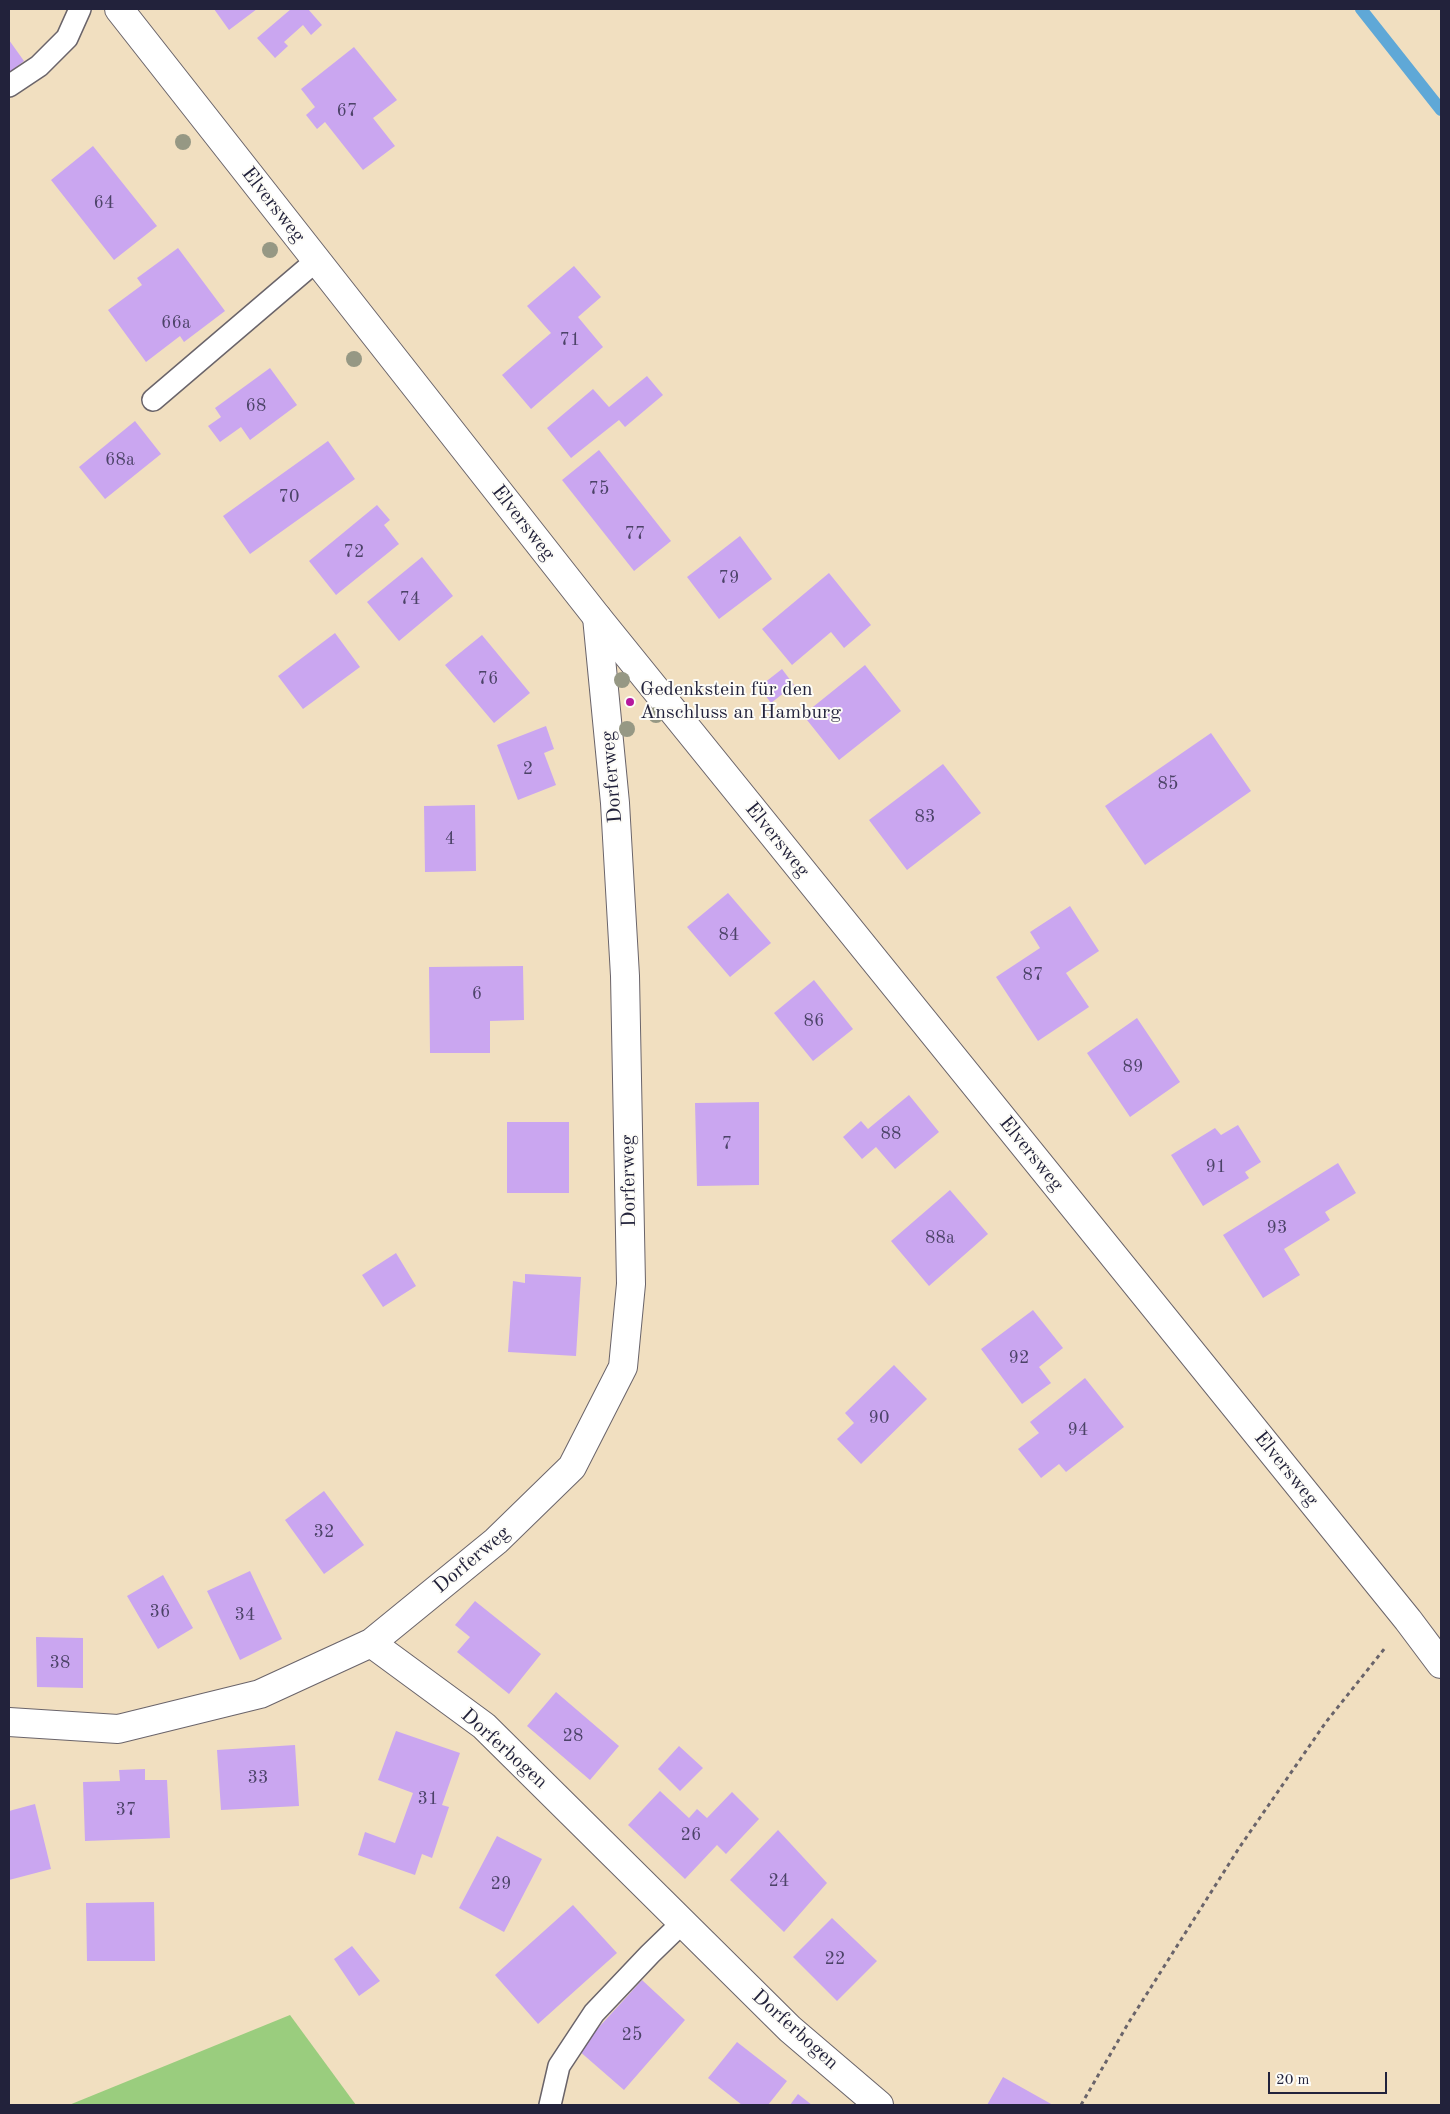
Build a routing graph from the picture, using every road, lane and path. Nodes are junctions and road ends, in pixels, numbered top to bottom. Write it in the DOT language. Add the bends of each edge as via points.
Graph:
graph roads {
  1 [pos="80,9"];
  2 [pos="119,9"];
  3 [pos="9,86"];
  4 [pos="317,260"];
  5 [pos="153,400"];
  6 [pos="597,617"];
  7 [pos="1408,1620"];
  8 [pos="371,1644"];
  9 [pos="1441,1664"];
  10 [pos="9,1722"];
  11 [pos="682,1923"];
  12 [pos="550,2105"];
  13 [pos="878,2105"];
  14 [pos="1081,2105"];
  1 -- 3 [label="lane" via="67,38 39,66"];
  2 -- 4 [label="street, Elversweg"];
  4 -- 5 [label="lane"];
  4 -- 6 [label="street, Elversweg"];
  6 -- 7 [label="street, Elversweg"];
  6 -- 8 [label="street, Dorferweg" via="615,803 624,976 631,1284 623,1367 572,1467 496,1541"];
  7 -- 9 [label="street, Elversweg"];
  7 -- 14 [label="path" via="1326,1722 1239,1848 1129,2022"];
  8 -- 10 [label="street" via="260,1694 118,1729"];
  8 -- 11 [label="street, Dorferbogen" via="484,1726"];
  11 -- 12 [label="lane" via="594,2013 559,2066"];
  11 -- 13 [label="street, Dorferbogen" via="790,2029"];
}
